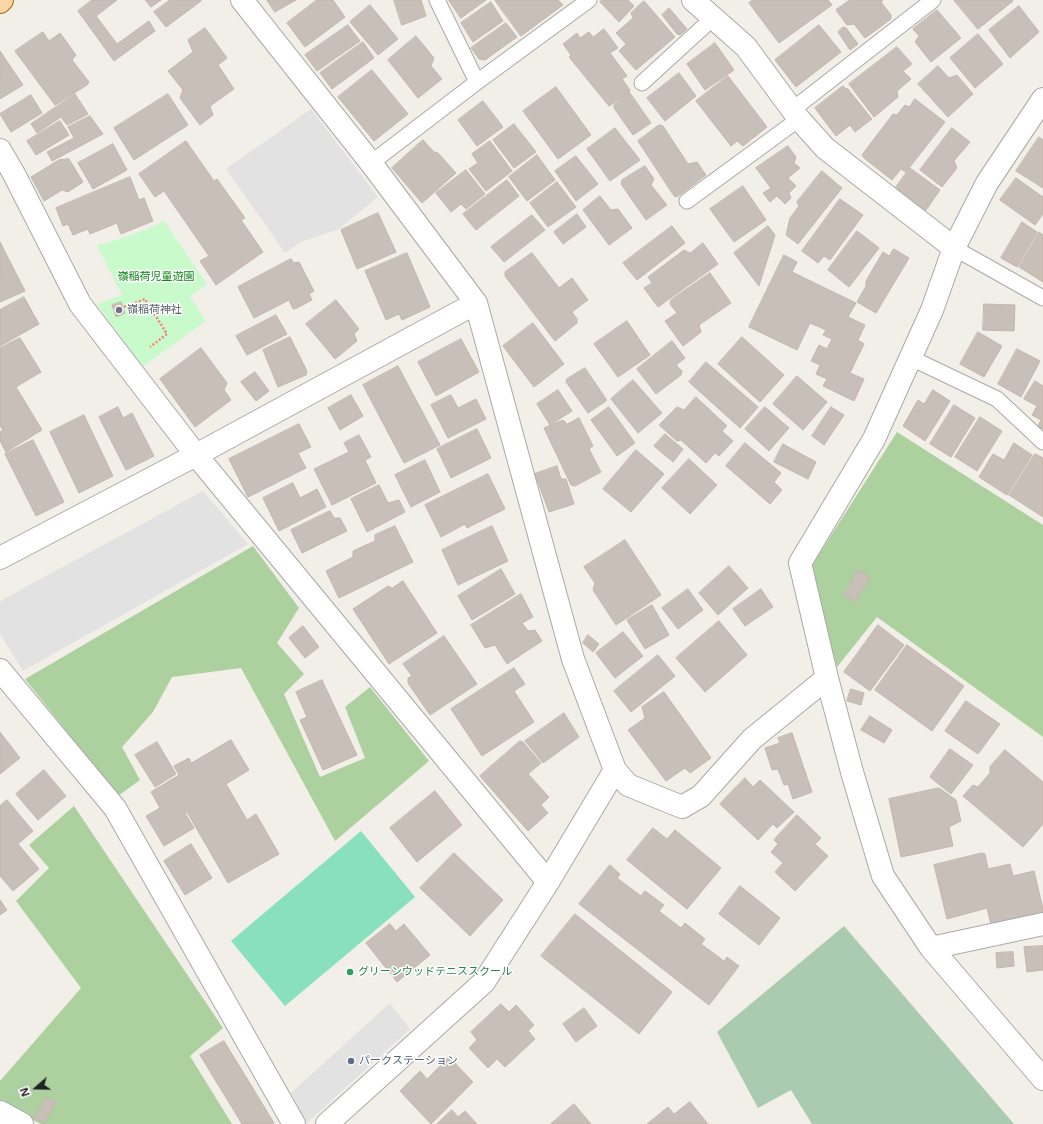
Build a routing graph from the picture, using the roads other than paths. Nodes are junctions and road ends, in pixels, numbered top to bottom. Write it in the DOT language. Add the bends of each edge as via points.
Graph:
graph roads {
  1 [pos="242,0"];
  2 [pos="437,0"];
  3 [pos="589,0"];
  4 [pos="693,0"];
  5 [pos="933,0"];
  6 [pos="713,18"];
  7 [pos="477,82"];
  8 [pos="642,83"];
  9 [pos="1043,99"];
  10 [pos="796,114"];
  11 [pos="0,150"];
  12 [pos="371,163"];
  13 [pos="686,201"];
  14 [pos="954,248"];
  15 [pos="1043,298"];
  16 [pos="476,302"];
  17 [pos="911,358"];
  18 [pos="1043,442"];
  19 [pos="196,455"];
  20 [pos="0,558"];
  21 [pos="0,670"];
  22 [pos="827,678"];
  23 [pos="615,770"];
  24 [pos="548,882"];
  25 [pos="1043,924"];
  26 [pos="931,948"];
  27 [pos="1043,1079"];
  28 [pos="0,1112"];
  29 [pos="22,1124"];
  30 [pos="294,1124"];
  31 [pos="326,1124"];
  1 -- 12 [label="street"];
  2 -- 7 [label="lane"];
  3 -- 7 [label="lane"];
  4 -- 6 [label="street"];
  5 -- 10 [label="lane"];
  6 -- 8 [label="lane"];
  6 -- 10 [label="street" via="746,47"];
  7 -- 12 [label="lane"];
  9 -- 14 [label="street" via="987,182"];
  10 -- 13 [label="lane"];
  10 -- 14 [label="street" via="825,148"];
  11 -- 19 [label="street" via="80,304"];
  12 -- 16 [label="street"];
  14 -- 15 [label="lane"];
  14 -- 17 [label="street" via="932,310"];
  16 -- 19 [label="street"];
  16 -- 23 [label="street" via="573,659"];
  17 -- 18 [label="lane" via="997,398"];
  17 -- 22 [label="street" via="874,438 800,563"];
  19 -- 20 [label="street"];
  19 -- 24 [label="street"];
  21 -- 30 [label="street" via="115,808"];
  22 -- 23 [label="street" via="752,739 701,796 682,807 628,785"];
  22 -- 26 [label="street" via="883,876"];
  23 -- 24 [label="street"];
  24 -- 31 [label="street" via="484,982"];
  25 -- 26 [label="street"];
  26 -- 27 [label="street"];
  28 -- 29 [label="street"];
}
